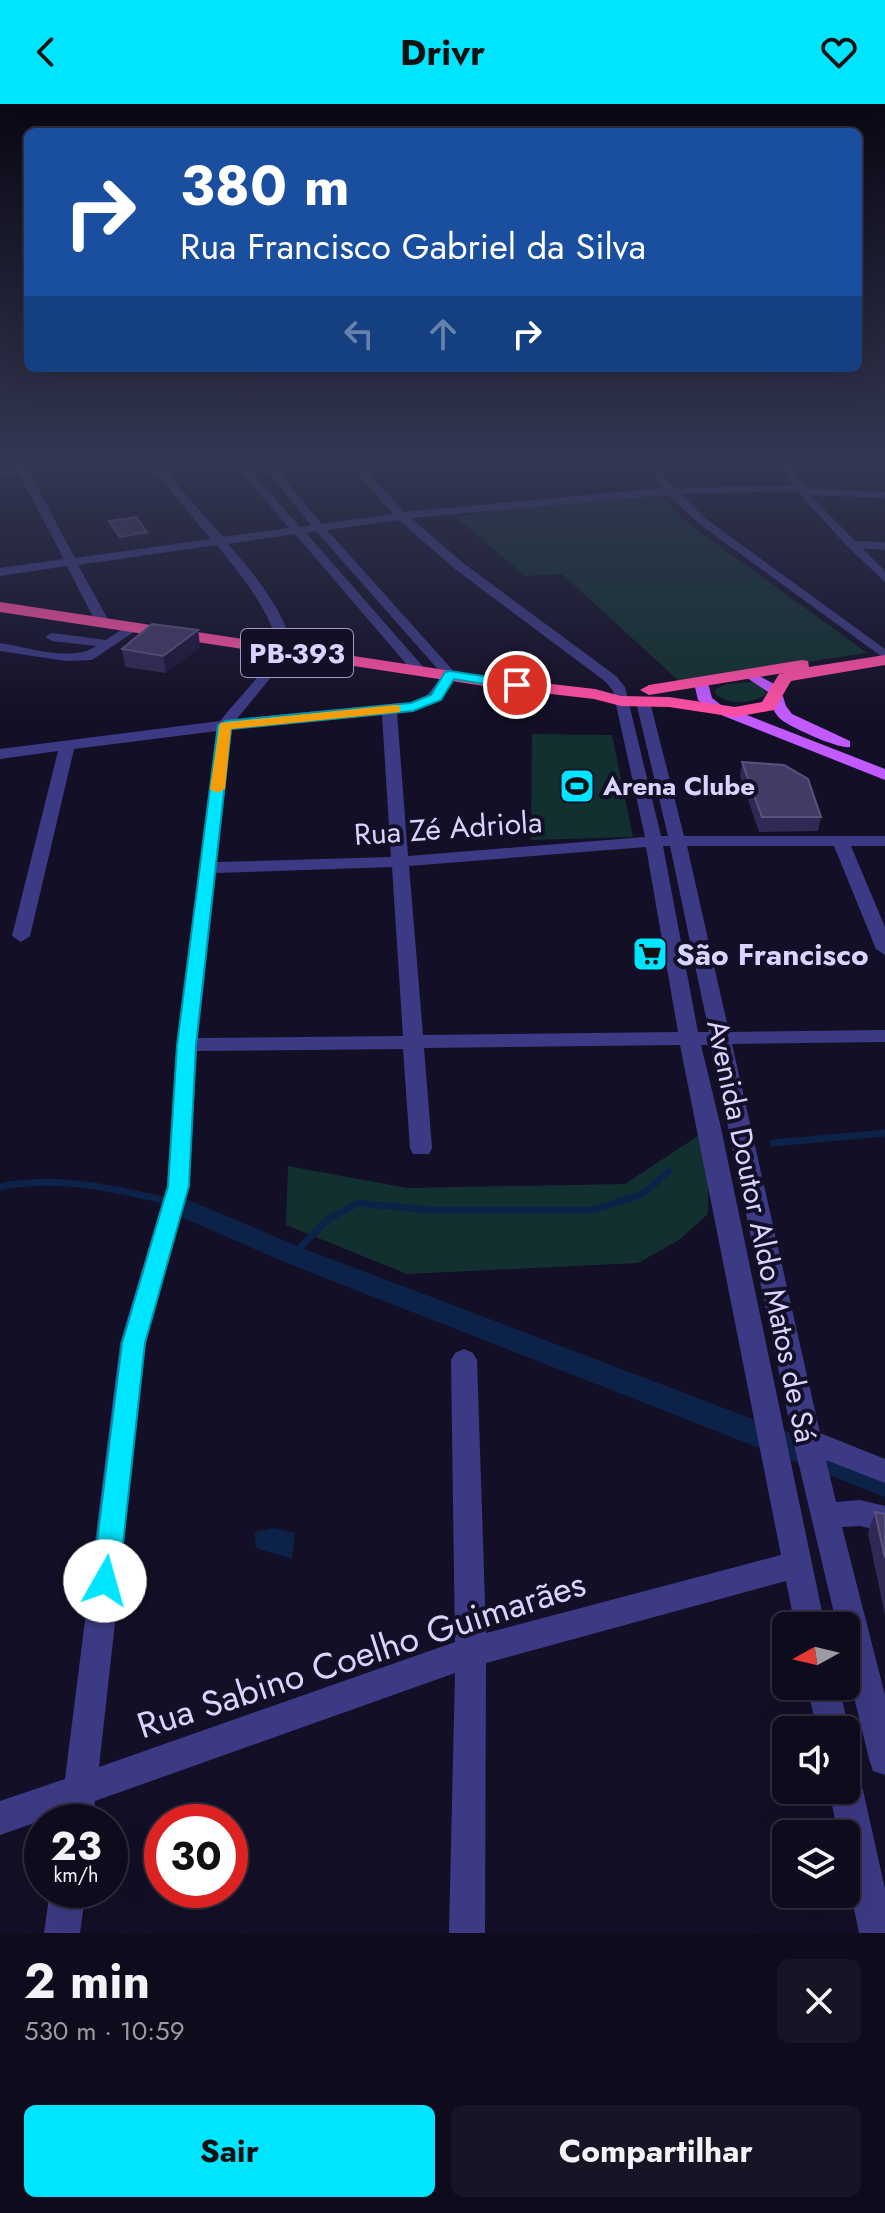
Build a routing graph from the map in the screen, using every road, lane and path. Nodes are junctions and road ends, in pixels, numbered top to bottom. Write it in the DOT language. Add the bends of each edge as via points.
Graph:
graph roads {
  1 [pos="63,546"];
  2 [pos="172,546"];
  3 [pos="222,546"];
  4 [pos="309,546"];
  5 [pos="336,546"];
  6 [pos="436,546"];
  7 [pos="737,546"];
  8 [pos="853,546"];
  9 [pos="70,561"];
  10 [pos="0,572"];
  11 [pos="885,578"];
  12 [pos="0,607"];
  13 [pos="103,623"];
  14 [pos="130,628"];
  15 [pos="52,637"];
  16 [pos="109,644"];
  17 [pos="0,647"];
  18 [pos="282,651"];
  19 [pos="884,654"];
  20 [pos="419,670"];
  21 [pos="748,674"];
  22 [pos="450,675"];
  23 [pos="701,683"];
  24 [pos="777,694"];
  25 [pos="628,698"];
  26 [pos="389,710"];
  27 [pos="725,711"];
  28 [pos="225,725"];
  29 [pos="67,745"];
  30 [pos="0,754"];
  31 [pos="885,762"];
  32 [pos="885,775"];
  33 [pos="677,840"];
  34 [pos="840,840"];
  35 [pos="654,841"];
  36 [pos="885,841"];
  37 [pos="401,862"];
  38 [pos="208,868"];
  39 [pos="21,936"];
  40 [pos="885,949"];
  41 [pos="885,1036"];
  42 [pos="689,1039"];
  43 [pos="721,1039"];
  44 [pos="415,1041"];
  45 [pos="187,1045"];
  46 [pos="421,1148"];
  47 [pos="464,1360"];
  48 [pos="808,1444"];
  49 [pos="885,1471"];
  50 [pos="822,1506"];
  51 [pos="885,1519"];
  52 [pos="796,1565"];
  53 [pos="807,1612"];
  54 [pos="471,1652"];
  55 [pos="885,1759"];
  56 [pos="81,1789"];
  57 [pos="79,1804"];
  58 [pos="849,1804"];
  59 [pos="0,1818"];
  60 [pos="65,1908"];
  61 [pos="62,1933"];
  62 [pos="467,1933"];
  63 [pos="877,1933"];
  1 -- 9 [label="street"];
  2 -- 9 [label="street"];
  3 -- 18 [label="street" via="269,606 282,631"];
  4 -- 20 [label="street"];
  5 -- 22 [label="street"];
  6 -- 25 [label="street" via="611,679"];
  7 -- 19 [label="street"];
  8 -- 11 [label="street"];
  9 -- 10 [label="street"];
  9 -- 13 [label="street"];
  12 -- 13 [label="highway, PB-393"];
  13 -- 14 [label="highway, PB-393"];
  14 -- 16 [label="street"];
  14 -- 18 [label="highway, PB-393"];
  15 -- 16 [label="street"];
  16 -- 17 [label="street" via="99,653 79,657"];
  18 -- 20 [label="highway, PB-393"];
  18 -- 28 [label="street"];
  19 -- 21 [label="highway"];
  19 -- 24 [label="highway" via="785,678"];
  20 -- 22 [label="highway, PB-393"];
  21 -- 23 [label="highway"];
  21 -- 24 [label="main road" via="771,685"];
  22 -- 25 [label="highway, PB-393"];
  22 -- 26 [label="street" via="428,702"];
  23 -- 25 [label="highway, PB-393"];
  23 -- 27 [label="main road" via="705,700"];
  24 -- 27 [label="highway" via="762,708"];
  24 -- 31 [label="main road" via="781,712 793,721"];
  25 -- 27 [label="highway, PB-393"];
  25 -- 33 [label="street, Avenida Doutor Aldo Matos de Sá"];
  25 -- 35 [label="street, Avenida Doutor Aldo Matos de Sá"];
  26 -- 28 [label="street"];
  26 -- 37 [label="street"];
  27 -- 32 [label="main road"];
  28 -- 29 [label="street"];
  28 -- 38 [label="street"];
  29 -- 30 [label="street"];
  29 -- 39 [label="street"];
  33 -- 34 [label="street, Rua Zé Adriola"];
  33 -- 35 [label="street, Rua Zé Adriola"];
  33 -- 43 [label="street, Avenida Doutor Aldo Matos de Sá"];
  34 -- 36 [label="street, Rua Zé Adriola"];
  34 -- 40 [label="street"];
  35 -- 37 [label="street, Rua Zé Adriola"];
  35 -- 42 [label="street, Avenida Doutor Aldo Matos de Sá"];
  37 -- 38 [label="street, Rua Zé Adriola"];
  37 -- 44 [label="street"];
  38 -- 45 [label="street"];
  41 -- 43 [label="street"];
  42 -- 43 [label="street"];
  42 -- 44 [label="street"];
  42 -- 52 [label="street, Avenida Doutor Aldo Matos de Sá"];
  43 -- 48 [label="street, Avenida Doutor Aldo Matos de Sá"];
  44 -- 45 [label="street"];
  44 -- 46 [label="street"];
  45 -- 56 [label="street" via="178,1186 133,1343"];
  47 -- 54 [label="street"];
  48 -- 49 [label="street"];
  48 -- 50 [label="street, Avenida Doutor Aldo Matos de Sá"];
  50 -- 51 [label="street"];
  50 -- 55 [label="street, Avenida Doutor Aldo Matos de Sá"];
  52 -- 53 [label="street, Avenida Doutor Aldo Matos de Sá"];
  52 -- 54 [label="street, Rua Sabino Coelho Guimarães"];
  54 -- 56 [label="street, Rua Sabino Coelho Guimarães"];
  54 -- 62 [label="street"];
  56 -- 57 [label="street"];
  56 -- 59 [label="street, Rua Sabino Coelho Guimarães"];
  58 -- 63 [label="street"];
  60 -- 61 [label="street"];
}
